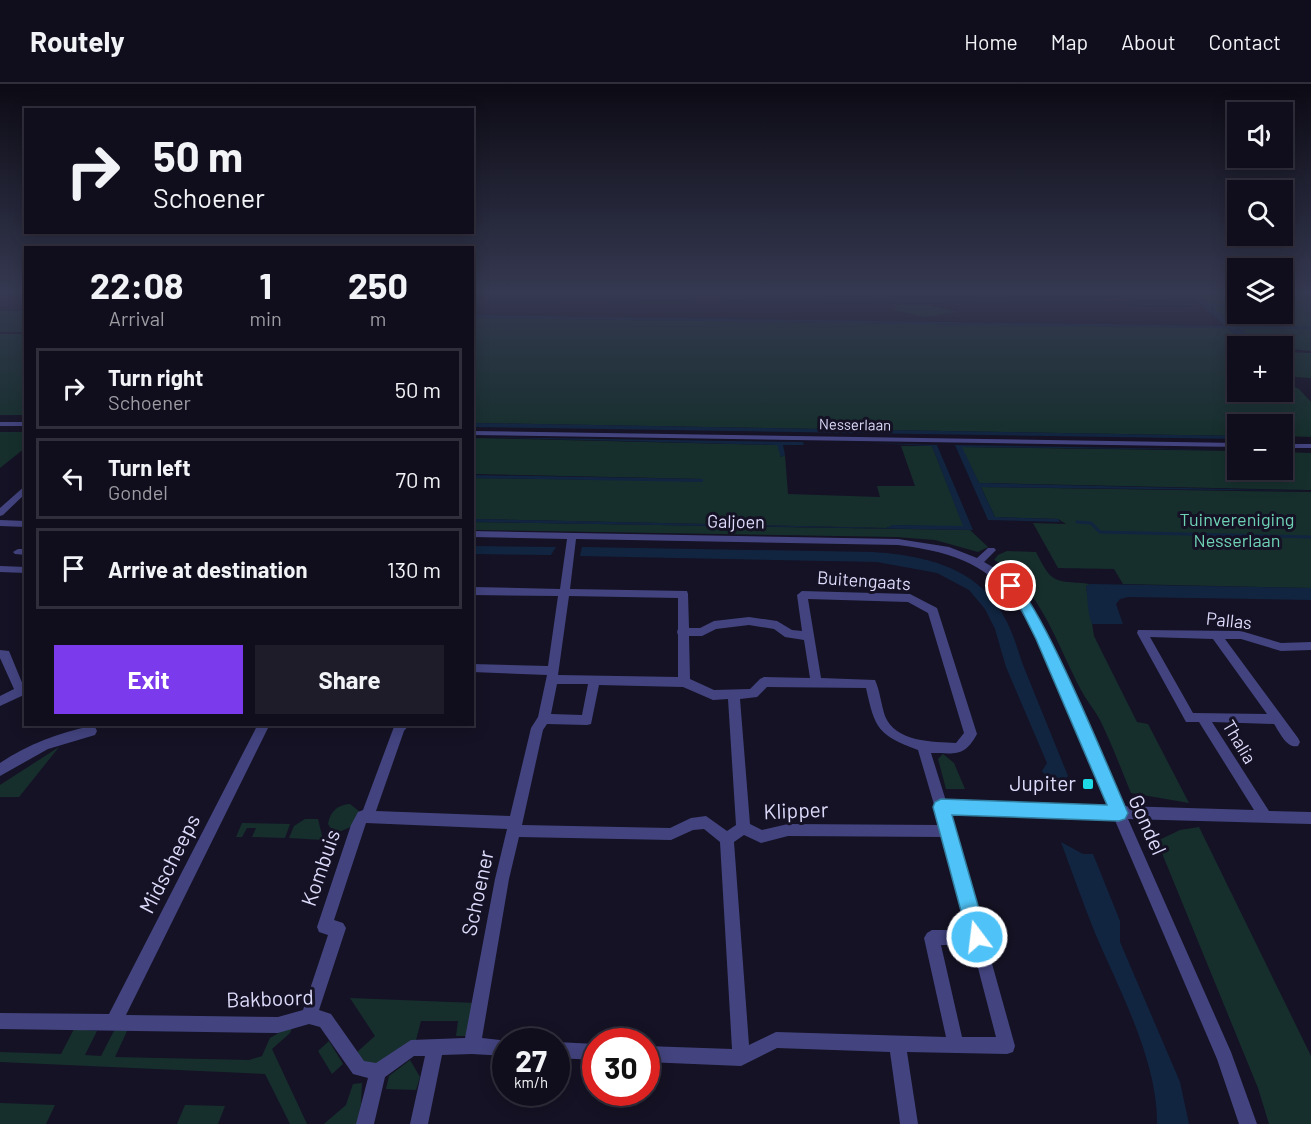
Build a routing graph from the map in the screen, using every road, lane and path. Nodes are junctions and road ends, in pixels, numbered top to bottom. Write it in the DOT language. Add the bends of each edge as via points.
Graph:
graph roads {
  1 [pos="0,424"];
  2 [pos="24,424"];
  3 [pos="474,433"];
  4 [pos="1227,445"];
  5 [pos="1293,446"];
  6 [pos="1311,447"];
  7 [pos="24,490"];
  8 [pos="0,513"];
  9 [pos="0,523"];
  10 [pos="24,524"];
  11 [pos="474,534"];
  12 [pos="572,541"];
  13 [pos="991,550"];
  14 [pos="978,562"];
  15 [pos="0,569"];
  16 [pos="24,570"];
  17 [pos="474,591"];
  18 [pos="564,593"];
  19 [pos="682,632"];
  20 [pos="1216,634"];
  21 [pos="809,636"];
  22 [pos="1311,646"];
  23 [pos="0,654"];
  24 [pos="474,669"];
  25 [pos="553,675"];
  26 [pos="594,681"];
  27 [pos="684,682"];
  28 [pos="816,682"];
  29 [pos="23,690"];
  30 [pos="734,694"];
  31 [pos="0,701"];
  32 [pos="1202,717"];
  33 [pos="544,719"];
  34 [pos="1276,719"];
  35 [pos="263,726"];
  36 [pos="402,726"];
  37 [pos="91,731"];
  38 [pos="1294,742"];
  39 [pos="922,747"];
  40 [pos="0,770"];
  41 [pos="941,807"];
  42 [pos="1119,813"];
  43 [pos="367,817"];
  44 [pos="1266,817"];
  45 [pos="1311,818"];
  46 [pos="515,827"];
  47 [pos="743,828"];
  48 [pos="949,831"];
  49 [pos="728,839"];
  50 [pos="977,937"];
  51 [pos="309,1016"];
  52 [pos="0,1021"];
  53 [pos="114,1022"];
  54 [pos="897,1044"];
  55 [pos="956,1045"];
  56 [pos="472,1046"];
  57 [pos="435,1047"];
  58 [pos="492,1047"];
  59 [pos="660,1055"];
  60 [pos="741,1058"];
  61 [pos="378,1072"];
  62 [pos="365,1124"];
  63 [pos="419,1124"];
  64 [pos="909,1124"];
  65 [pos="1248,1124"];
  1 -- 2 [label="street"];
  3 -- 4 [label="street, Nesserlaan"];
  5 -- 6 [label="street"];
  7 -- 8 [label="street"];
  9 -- 10 [label="street"];
  11 -- 12 [label="street, Galjoen"];
  12 -- 14 [label="street, Galjoen" via="898,542 954,550"];
  12 -- 18 [label="street, Schoener"];
  13 -- 14 [label="street"];
  14 -- 42 [label="street, Gondel" via="1011,586 1027,607"];
  15 -- 16 [label="street"];
  17 -- 18 [label="street"];
  18 -- 19 [label="street" via="683,594"];
  18 -- 25 [label="street, Schoener"];
  19 -- 21 [label="street" via="702,632 714,625 749,621"];
  19 -- 27 [label="street"];
  20 -- 22 [label="street, Pallas" via="1241,635 1281,647"];
  20 -- 32 [label="street, Pallas" via="1142,633 1190,718"];
  20 -- 34 [label="street"];
  21 -- 28 [label="street, Buitengaats"];
  21 -- 39 [label="street, Buitengaats" via="802,595 910,598 933,611 971,734 959,748"];
  23 -- 29 [label="street" via="9,660"];
  24 -- 25 [label="street"];
  25 -- 26 [label="street"];
  25 -- 33 [label="street, Schoener"];
  26 -- 27 [label="street"];
  26 -- 33 [label="street" via="587,720"];
  27 -- 30 [label="street" via="713,695"];
  28 -- 30 [label="street" via="764,682 753,694"];
  28 -- 39 [label="street" via="871,683 881,726 890,734"];
  29 -- 31 [label="street"];
  30 -- 47 [label="street"];
  32 -- 34 [label="street, Thalia"];
  32 -- 44 [label="street, Thalia"];
  33 -- 46 [label="street, Schoener" via="537,729"];
  34 -- 38 [label="street"];
  35 -- 53 [label="street, Midscheeps"];
  36 -- 43 [label="street, Kombuis"];
  37 -- 40 [label="street" via="29,751"];
  39 -- 41 [label="street"];
  41 -- 42 [label="street"];
  41 -- 48 [label="street"];
  42 -- 44 [label="street"];
  42 -- 65 [label="street, Gondel" via="1225,1058"];
  43 -- 46 [label="street"];
  43 -- 51 [label="street, Kombuis" via="363,816 358,825 324,927 338,928"];
  44 -- 45 [label="street"];
  46 -- 49 [label="street" via="671,834 706,822"];
  46 -- 56 [label="street, Schoener"];
  47 -- 48 [label="street, Klipper" via="762,837 788,830"];
  47 -- 49 [label="street, Klipper"];
  48 -- 50 [label="street"];
  49 -- 60 [label="street"];
  50 -- 55 [label="street" via="932,938"];
  50 -- 55 [label="street" via="1007,1046"];
  51 -- 53 [label="street, Bakboord" via="278,1024"];
  51 -- 61 [label="street, Bakboord" via="325,1020 359,1068"];
  52 -- 53 [label="street, Bakboord"];
  54 -- 55 [label="street"];
  54 -- 60 [label="street" via="776,1040"];
  54 -- 64 [label="street"];
  56 -- 57 [label="street"];
  56 -- 58 [label="street"];
  57 -- 61 [label="street" via="411,1048"];
  57 -- 63 [label="street"];
  59 -- 60 [label="street"];
  61 -- 62 [label="street"];
}
